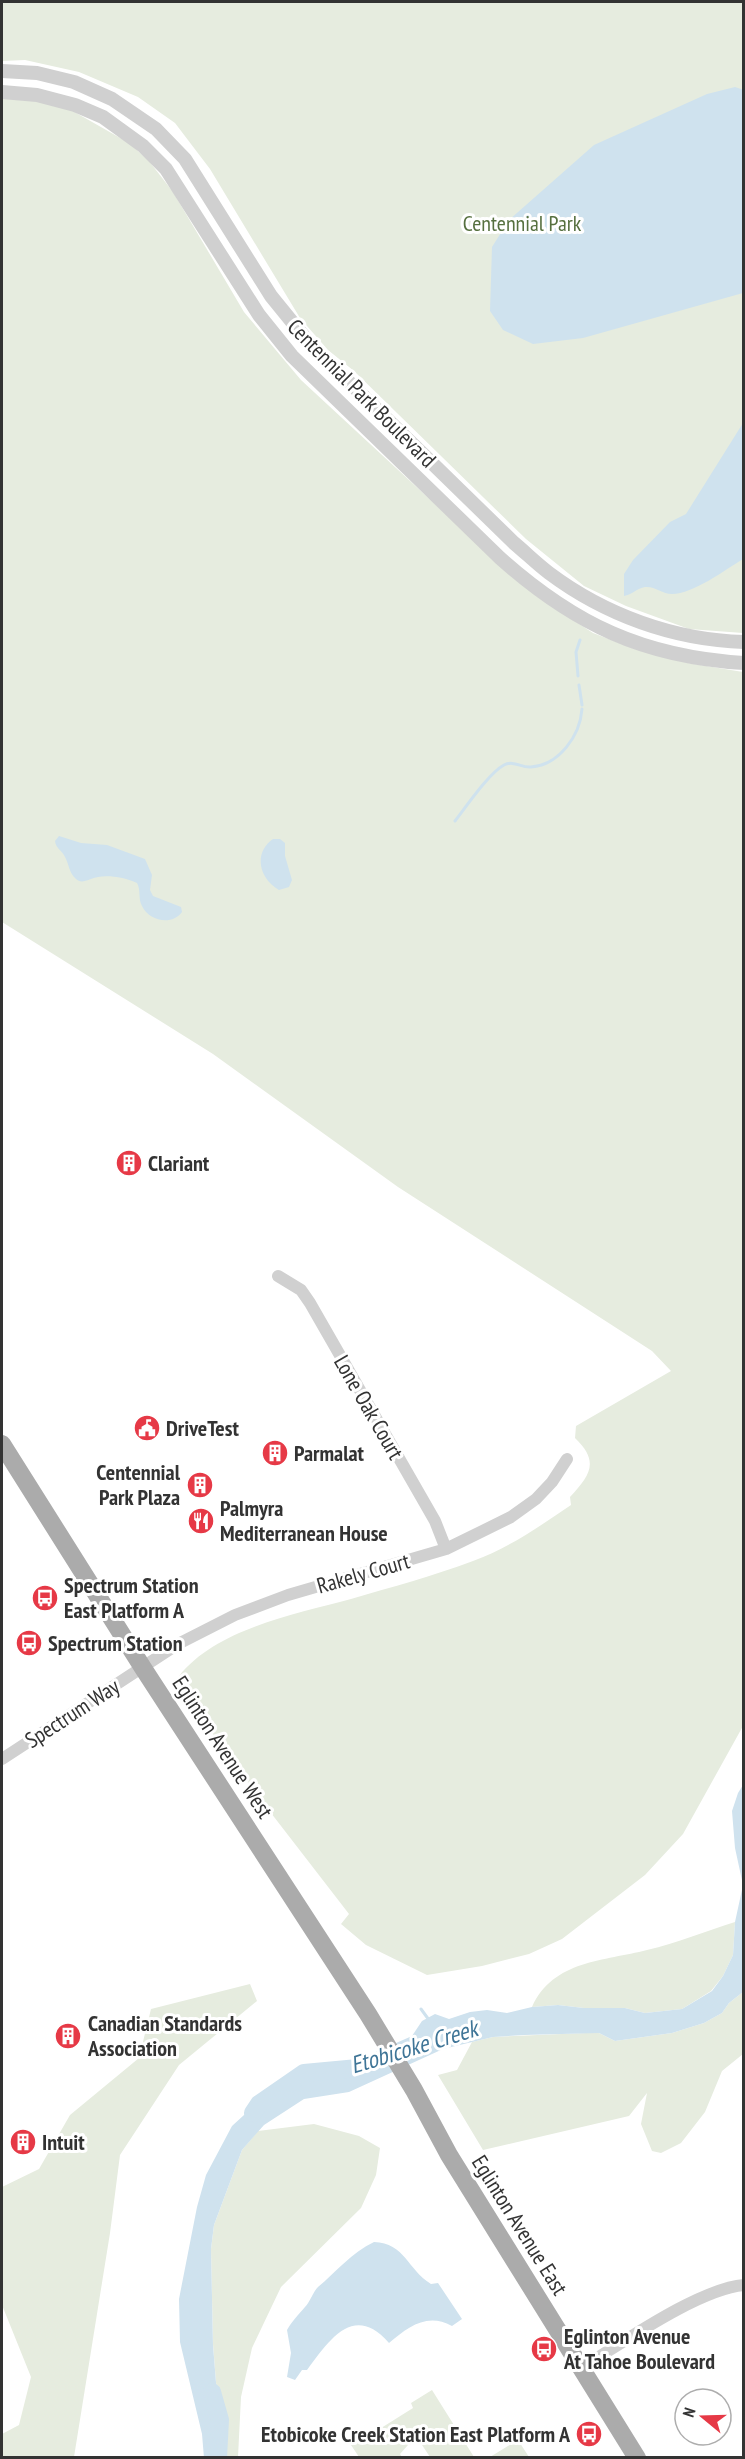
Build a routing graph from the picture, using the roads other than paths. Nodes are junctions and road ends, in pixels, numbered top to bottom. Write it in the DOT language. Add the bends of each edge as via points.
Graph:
graph roads {
  1 [pos="2,71"];
  2 [pos="2,92"];
  3 [pos="744,642"];
  4 [pos="744,663"];
  5 [pos="278,1276"];
  6 [pos="2,1444"];
  7 [pos="567,1459"];
  8 [pos="446,1549"];
  9 [pos="143,1668"];
  10 [pos="2,1759"];
  11 [pos="368,2014"];
  12 [pos="744,2285"];
  13 [pos="581,2368"];
  14 [pos="637,2457"];
  1 -- 3 [label="street, Centennial Park Boulevard" via="36,73 74,82 112,99 156,129 185,159 271,296 309,344 549,573 599,604 648,625 698,638"];
  2 -- 4 [label="street, Centennial Park Boulevard" via="37,95 75,105 103,117 143,146 166,169 259,315 292,356 536,590 591,623 637,644 696,658"];
  5 -- 8 [label="street, Lone Oak Court" via="291,1282 310,1303 435,1521"];
  6 -- 9 [label="main road, Eglinton Avenue West"];
  7 -- 8 [label="street, Rakely Court" via="536,1499 511,1517"];
  8 -- 9 [label="street, Rakely Court" via="246,1610 178,1644"];
  9 -- 10 [label="street, Spectrum Way"];
  9 -- 11 [label="main road, Eglinton Avenue West"];
  11 -- 13 [label="main road, Eglinton Avenue East" via="449,2155"];
  12 -- 13 [label="street" via="672,2313"];
  13 -- 14 [label="main road, Eglinton Avenue East"];
}
